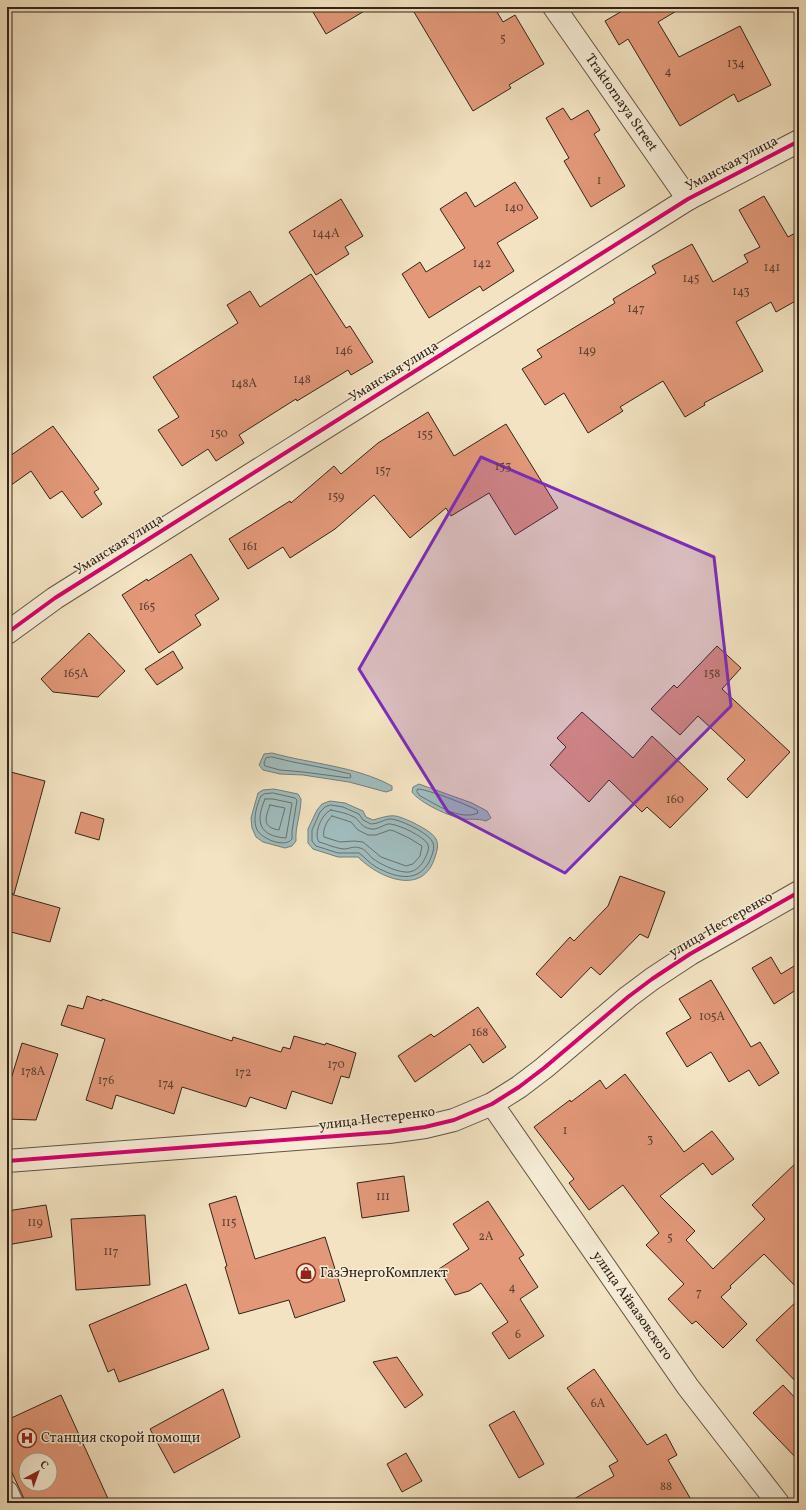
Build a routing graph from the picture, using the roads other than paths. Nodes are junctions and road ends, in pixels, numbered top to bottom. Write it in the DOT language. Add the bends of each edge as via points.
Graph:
graph roads {
  1 [pos="554,7"];
  2 [pos="799,141"];
  3 [pos="688,199"];
  4 [pos="7,633"];
  5 [pos="799,892"];
  6 [pos="492,1104"];
  7 [pos="7,1161"];
  8 [pos="7,1492"];
  9 [pos="12,1503"];
  10 [pos="778,1503"];
  1 -- 3 [label="street, Traktornaya Street"];
  2 -- 3 [label="street, Уманская улица"];
  3 -- 4 [label="street, Уманская улица" via="56,598"];
  5 -- 6 [label="street, улица Нестеренко" via="690,954 652,979 520,1087"];
  6 -- 7 [label="street, улица Нестеренко" via="454,1120 389,1132"];
  6 -- 10 [label="street, улица Айвазовского" via="688,1387"];
  8 -- 9 [label="street"];
}
